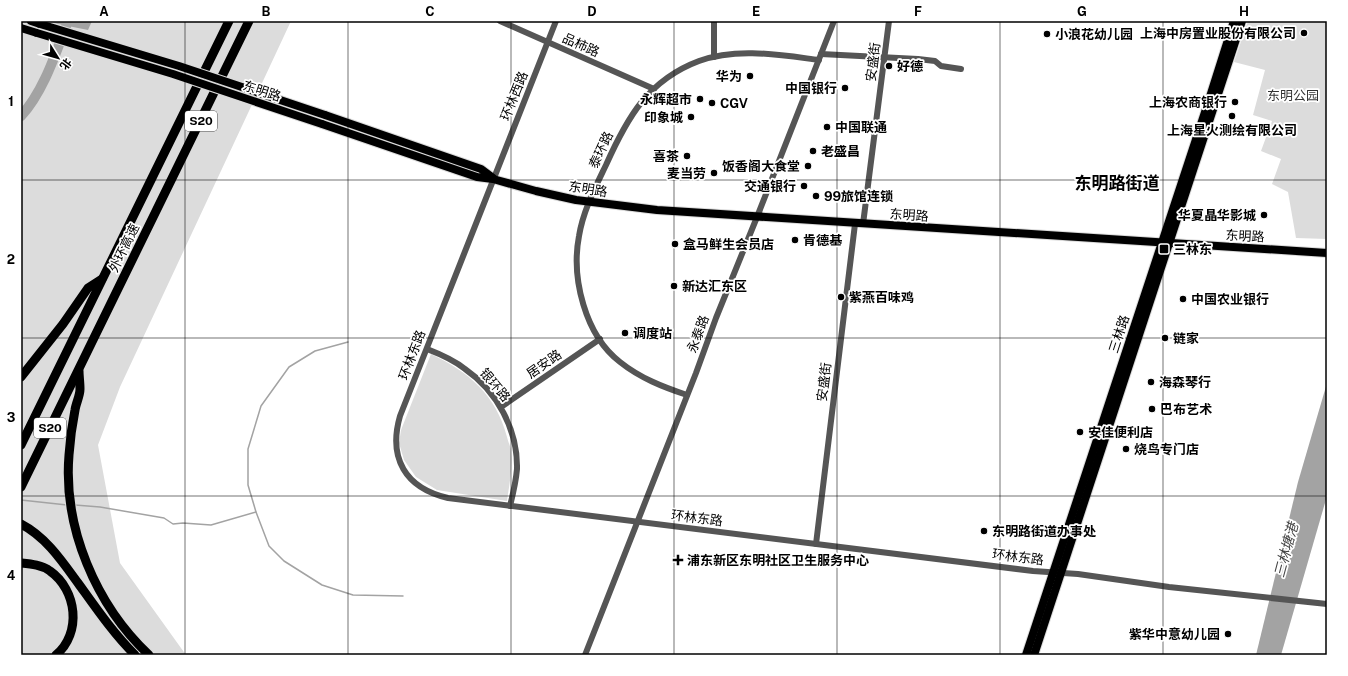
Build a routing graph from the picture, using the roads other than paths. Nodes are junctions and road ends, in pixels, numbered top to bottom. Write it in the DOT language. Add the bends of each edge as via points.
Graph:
graph roads {
  1 [pos="31,21"];
  2 [pos="229,21"];
  3 [pos="249,21"];
  4 [pos="500,21"];
  5 [pos="556,21"];
  6 [pos="714,21"];
  7 [pos="834,21"];
  8 [pos="889,21"];
  9 [pos="1234,21"];
  10 [pos="1242,21"];
  11 [pos="21,28"];
  12 [pos="547,42"];
  13 [pos="714,57"];
  14 [pos="820,57"];
  15 [pos="885,57"];
  16 [pos="961,69"];
  17 [pos="654,89"];
  18 [pos="493,178"];
  19 [pos="589,202"];
  20 [pos="757,217"];
  21 [pos="859,224"];
  22 [pos="1166,243"];
  23 [pos="1327,253"];
  24 [pos="103,278"];
  25 [pos="600,339"];
  26 [pos="427,348"];
  27 [pos="79,369"];
  28 [pos="21,377"];
  29 [pos="687,395"];
  30 [pos="501,407"];
  31 [pos="21,445"];
  32 [pos="21,487"];
  33 [pos="510,506"];
  34 [pos="638,522"];
  35 [pos="21,524"];
  36 [pos="816,544"];
  37 [pos="21,563"];
  38 [pos="1057,573"];
  39 [pos="1327,604"];
  40 [pos="148,654"];
  41 [pos="56,655"];
  42 [pos="135,655"];
  43 [pos="586,655"];
  44 [pos="1026,655"];
  45 [pos="1034,655"];
  1 -- 18 [label="main road, 东明路, bridge" via="179,66 481,169"];
  2 -- 24 [label="highway, 外环高速 / S20"];
  3 -- 27 [label="highway, 外环高速 / S20"];
  4 -- 12 [label="street, 品柿路"];
  5 -- 12 [label="street, 环林西路"];
  6 -- 13 [label="street"];
  7 -- 14 [label="street, 永泰路"];
  8 -- 15 [label="street, 安盛街"];
  9 -- 22 [label="main road, 三林路"];
  10 -- 22 [label="main road, 三林路"];
  11 -- 18 [label="main road, 东明路, bridge" via="173,74 477,177"];
  12 -- 17 [label="street, 品柿路"];
  12 -- 18 [label="street, 环林西路"];
  13 -- 14 [label="street, 泰环路" via="729,54 764,54"];
  13 -- 17 [label="street, 泰环路" via="684,68"];
  14 -- 15 [label="street, 泰环路"];
  14 -- 20 [label="street, 永泰路"];
  15 -- 16 [label="street, 泰环路" via="935,62 942,66"];
  15 -- 21 [label="street, 安盛街"];
  17 -- 19 [label="street, 泰环路" via="632,114 621,132"];
  18 -- 19 [label="main road, 东明路"];
  18 -- 26 [label="street, 环林东路"];
  19 -- 20 [label="main road, 东明路"];
  19 -- 25 [label="street, 泰环路" via="579,235 576,267 582,301"];
  20 -- 21 [label="main road, 东明路"];
  20 -- 29 [label="street, 永泰路"];
  21 -- 22 [label="main road, 东明路"];
  21 -- 36 [label="street, 安盛街"];
  22 -- 23 [label="main road, 东明路"];
  22 -- 38 [label="main road, 三林路"];
  24 -- 28 [label="highway" via="88,288"];
  24 -- 31 [label="highway, 外环高速 / S20"];
  25 -- 29 [label="street, 泰环路" via="618,362 633,372"];
  25 -- 30 [label="street, 居安路"];
  26 -- 30 [label="street, 银环路" via="466,369"];
  26 -- 33 [label="street, 环林东路" via="396,430 395,443 402,467 417,485 437,495"];
  27 -- 32 [label="highway, 外环高速 / S20"];
  27 -- 40 [label="highway" via="80,390 69,451 70,493 77,537 93,578 115,615"];
  29 -- 34 [label="street, 永泰路"];
  30 -- 33 [label="street, 银环路" via="510,428 516,459 516,479"];
  33 -- 34 [label="street, 环林东路"];
  34 -- 36 [label="street, 环林东路"];
  34 -- 43 [label="street, 永泰路"];
  35 -- 42 [label="highway" via="36,533 54,550 112,630"];
  36 -- 38 [label="street, 环林东路"];
  37 -- 41 [label="highway" via="34,564 49,570 61,580 68,592 74,621 69,638"];
  38 -- 39 [label="street, 环林东路"];
  38 -- 44 [label="main road, 三林路"];
  38 -- 45 [label="main road, 三林路"];
}
